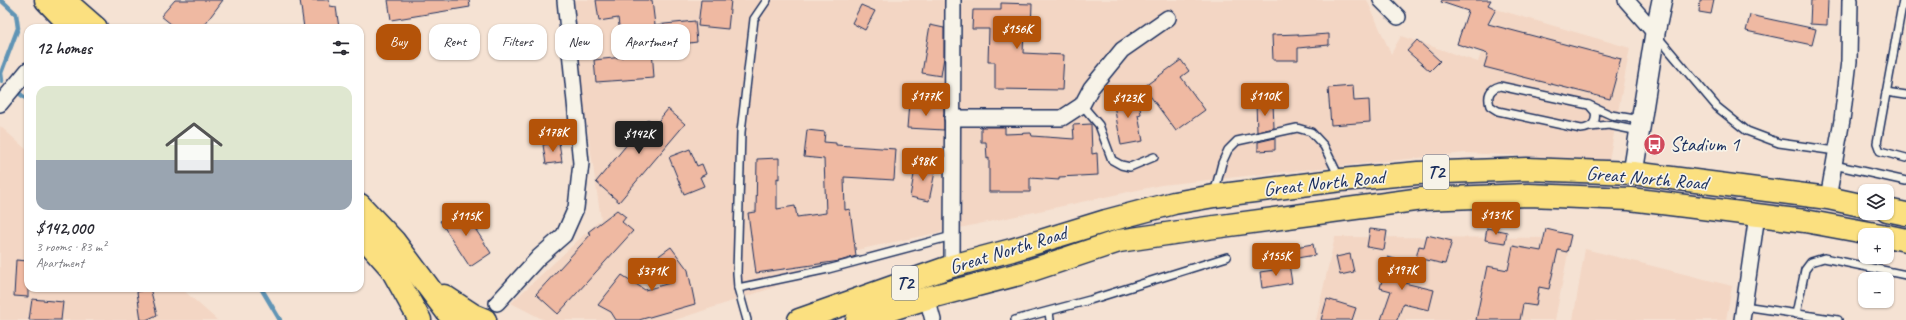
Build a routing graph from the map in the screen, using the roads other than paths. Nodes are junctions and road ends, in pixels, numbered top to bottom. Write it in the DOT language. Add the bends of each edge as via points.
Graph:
graph roads {
  1 [pos="46,0"];
  2 [pos="565,0"];
  3 [pos="767,0"];
  4 [pos="953,0"];
  5 [pos="1380,0"];
  6 [pos="1626,0"];
  7 [pos="1662,0"];
  8 [pos="1850,0"];
  9 [pos="1903,0"];
  10 [pos="1398,17"];
  11 [pos="69,18"];
  12 [pos="1168,18"];
  13 [pos="1903,20"];
  14 [pos="85,24"];
  15 [pos="1655,33"];
  16 [pos="24,75"];
  17 [pos="1886,92"];
  18 [pos="1906,95"];
  19 [pos="0,104"];
  20 [pos="1082,105"];
  21 [pos="1589,105"];
  22 [pos="952,118"];
  23 [pos="1640,126"];
  24 [pos="1590,127"];
  25 [pos="1154,157"];
  26 [pos="1835,158"];
  27 [pos="1906,158"];
  28 [pos="1633,173"];
  29 [pos="1341,180"];
  30 [pos="1906,181"];
  31 [pos="1214,196"];
  32 [pos="1828,198"];
  33 [pos="1858,204"];
  34 [pos="364,209"];
  35 [pos="1894,211"];
  36 [pos="1906,214"];
  37 [pos="1757,215"];
  38 [pos="1858,231"];
  39 [pos="952,236"];
  40 [pos="1894,237"];
  41 [pos="364,238"];
  42 [pos="1906,240"];
  43 [pos="1227,257"];
  44 [pos="952,266"];
  45 [pos="1906,275"];
  46 [pos="426,284"];
  47 [pos="738,288"];
  48 [pos="926,298"];
  49 [pos="491,311"];
  50 [pos="1049,312"];
  51 [pos="1743,313"];
  52 [pos="1796,314"];
  53 [pos="420,320"];
  54 [pos="455,320"];
  55 [pos="747,320"];
  56 [pos="799,320"];
  57 [pos="857,320"];
  58 [pos="933,320"];
  59 [pos="1015,320"];
  60 [pos="1050,320"];
  61 [pos="1838,320"];
  1 -- 11 [label="main road"];
  2 -- 49 [label="street" via="581,163 576,208 564,235 539,257"];
  3 -- 47 [label="lane" via="754,19 741,132"];
  4 -- 22 [label="street"];
  5 -- 10 [label="street"];
  6 -- 15 [label="street"];
  7 -- 15 [label="street"];
  8 -- 26 [label="street" via="1849,61"];
  9 -- 13 [label="lane"];
  11 -- 14 [label="main road"];
  12 -- 20 [label="street" via="1122,50 1091,88"];
  13 -- 17 [label="lane"];
  15 -- 23 [label="street"];
  15 -- 26 [label="lane" via="1717,107 1747,131 1779,143"];
  16 -- 19 [label="street"];
  17 -- 18 [label="lane"];
  17 -- 27 [label="lane" via="1877,143 1880,151"];
  20 -- 22 [label="street" via="1062,118"];
  20 -- 25 [label="lane" via="1099,125 1112,160 1130,167"];
  21 -- 23 [label="lane"];
  21 -- 24 [label="lane" via="1596,116"];
  21 -- 24 [label="lane" via="1500,86 1492,90 1488,97 1490,106 1498,111 1581,129"];
  22 -- 39 [label="street"];
  23 -- 24 [label="lane"];
  23 -- 28 [label="street"];
  26 -- 30 [label="lane"];
  26 -- 32 [label="street"];
  28 -- 29 [label="main road, Great North Road / T2" via="1527,169 1418,173"];
  28 -- 32 [label="main road, Great North Road / T2"];
  29 -- 31 [label="main road, Great North Road / T2"];
  29 -- 31 [label="lane" via="1324,146 1311,132 1297,128 1237,141 1228,150 1222,164"];
  31 -- 44 [label="main road, Great North Road / T2" via="1174,203 1106,221"];
  32 -- 33 [label="main road, Great North Road / T2"];
  34 -- 46 [label="main road" via="394,241"];
  35 -- 36 [label="main road"];
  37 -- 38 [label="main road, Great North Road / T2"];
  37 -- 48 [label="main road, Great North Road / T2" via="1603,197 1529,195 1422,199 1119,241 1023,273"];
  37 -- 51 [label="street"];
  39 -- 44 [label="street"];
  39 -- 47 [label="lane" via="828,269"];
  40 -- 42 [label="main road"];
  41 -- 53 [label="main road" via="391,268"];
  43 -- 50 [label="lane"];
  44 -- 56 [label="main road, Great North Road / T2"];
  45 -- 52 [label="lane" via="1824,258 1811,262 1805,270"];
  46 -- 49 [label="main road" via="473,315"];
  46 -- 54 [label="main road"];
  47 -- 55 [label="lane"];
  48 -- 57 [label="main road, Great North Road / T2"];
  48 -- 58 [label="street"];
  50 -- 59 [label="lane"];
  50 -- 60 [label="lane"];
  51 -- 52 [label="lane"];
  52 -- 61 [label="lane"];
}
